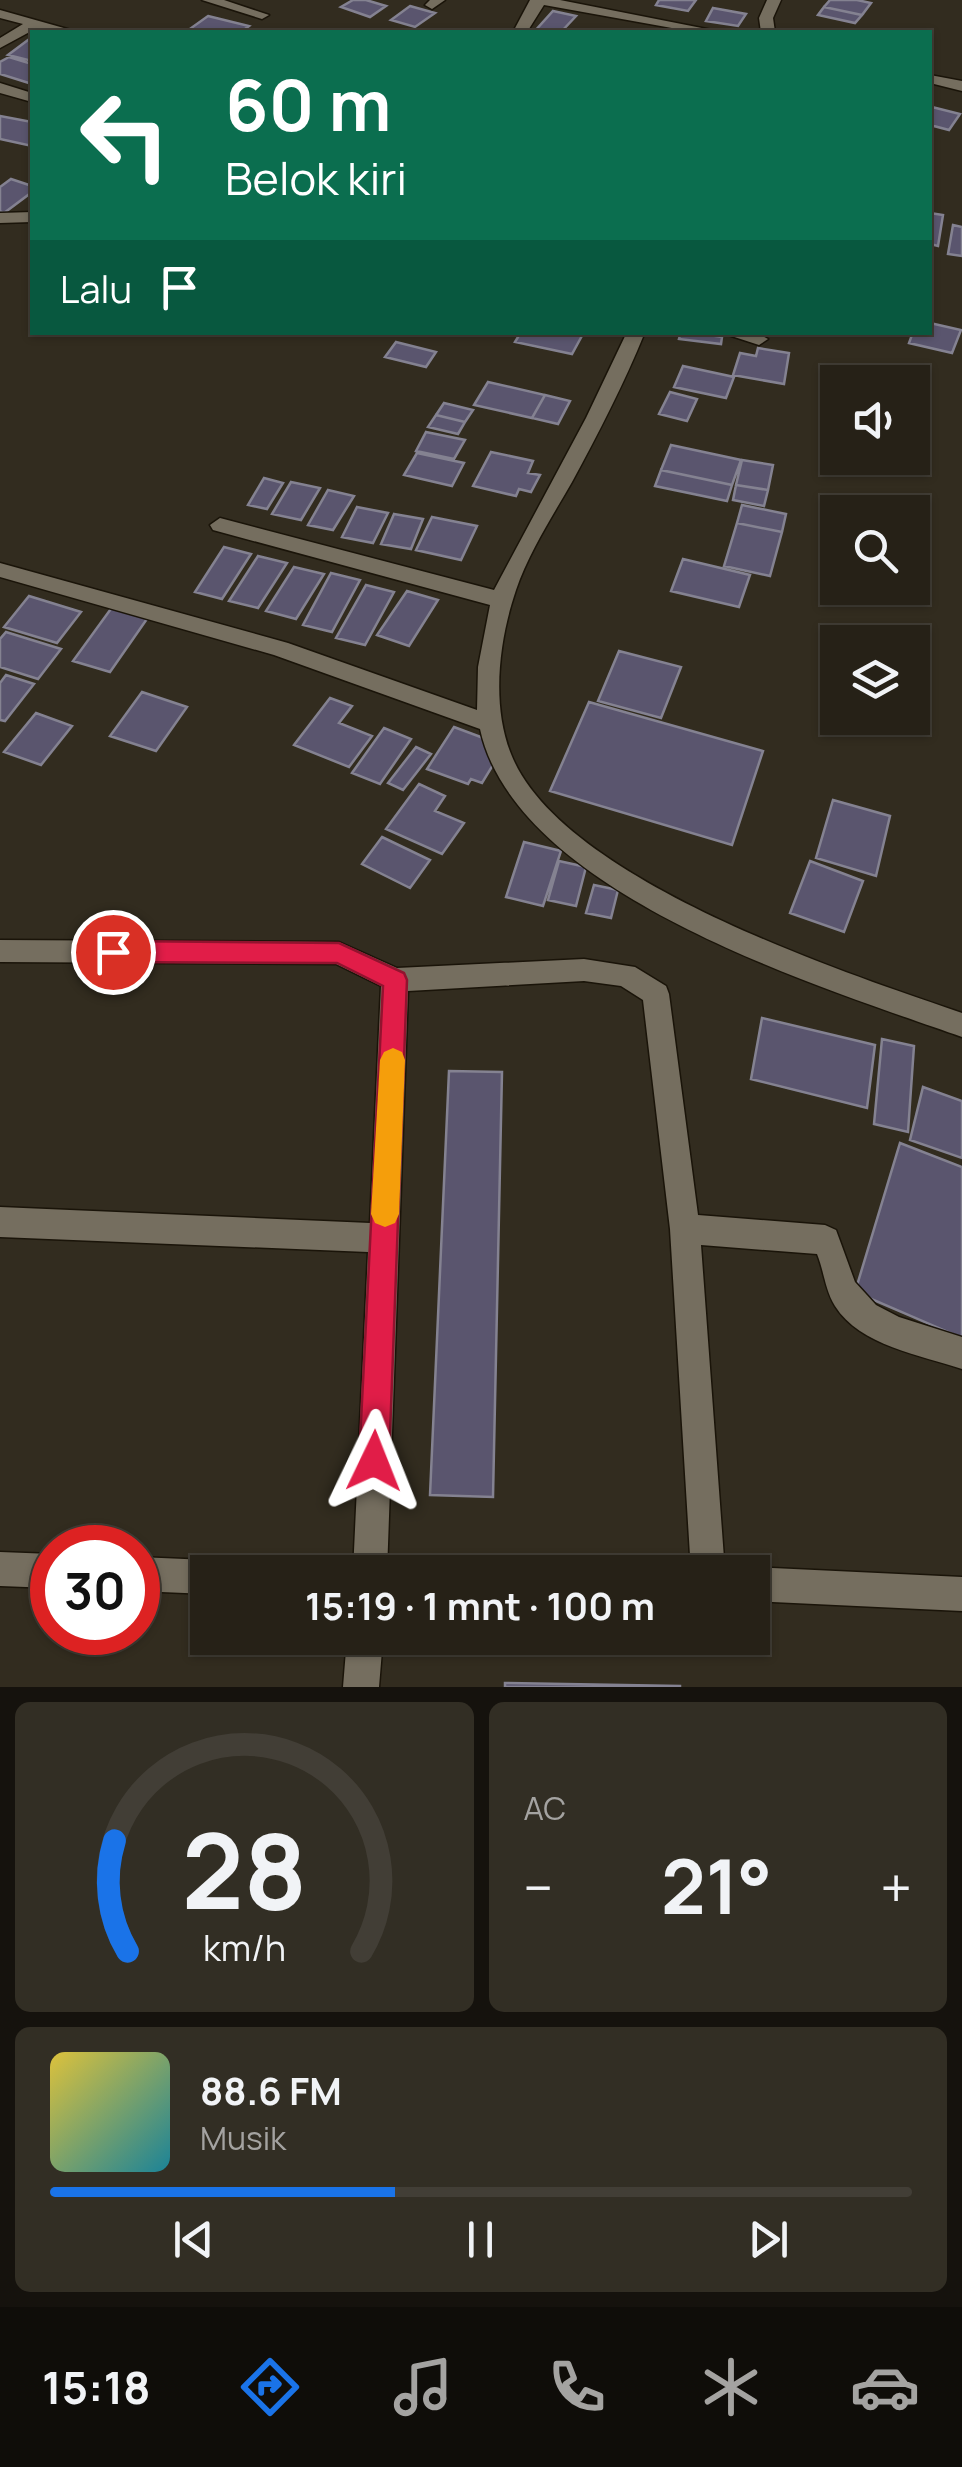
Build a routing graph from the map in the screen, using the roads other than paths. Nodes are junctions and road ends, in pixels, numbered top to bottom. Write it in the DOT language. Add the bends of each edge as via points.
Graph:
graph roads {
  1 [pos="209,0"];
  2 [pos="539,0"];
  3 [pos="774,0"];
  4 [pos="0,14"];
  5 [pos="262,15"];
  6 [pos="36,22"];
  7 [pos="64,30"];
  8 [pos="521,30"];
  9 [pos="705,30"];
  10 [pos="768,30"];
  11 [pos="0,44"];
  12 [pos="932,79"];
  13 [pos="962,86"];
  14 [pos="0,88"];
  15 [pos="30,97"];
  16 [pos="0,106"];
  17 [pos="30,115"];
  18 [pos="30,217"];
  19 [pos="0,218"];
  20 [pos="635,335"];
  21 [pos="744,335"];
  22 [pos="759,338"];
  23 [pos="220,526"];
  24 [pos="0,570"];
  25 [pos="501,600"];
  26 [pos="489,723"];
  27 [pos="0,951"];
  28 [pos="395,980"];
  29 [pos="962,1025"];
  30 [pos="0,1222"];
  31 [pos="685,1229"];
  32 [pos="384,1238"];
  33 [pos="962,1353"];
  34 [pos="371,1555"];
  35 [pos="707,1555"];
  36 [pos="0,1570"];
  37 [pos="30,1571"];
  38 [pos="160,1575"];
  39 [pos="190,1576"];
  40 [pos="770,1585"];
  41 [pos="962,1594"];
  42 [pos="364,1655"];
  43 [pos="362,1687"];
  1 -- 5 [label="street"];
  2 -- 8 [label="street"];
  2 -- 9 [label="street"];
  3 -- 10 [label="street"];
  4 -- 6 [label="street"];
  6 -- 7 [label="street"];
  6 -- 11 [label="street"];
  12 -- 13 [label="street"];
  14 -- 15 [label="street"];
  16 -- 17 [label="street"];
  18 -- 19 [label="street"];
  20 -- 25 [label="street"];
  21 -- 22 [label="street"];
  23 -- 25 [label="street"];
  24 -- 26 [label="street" via="280,650"];
  25 -- 26 [label="street"];
  26 -- 29 [label="street" via="507,772 534,810 620,881 876,995"];
  27 -- 28 [label="street" via="339,953"];
  28 -- 31 [label="street" via="584,970 626,975 656,994"];
  28 -- 32 [label="street"];
  30 -- 32 [label="street"];
  31 -- 33 [label="street" via="825,1240 842,1290 868,1318"];
  31 -- 35 [label="street"];
  32 -- 34 [label="street"];
  36 -- 37 [label="street"];
  38 -- 39 [label="street"];
  40 -- 41 [label="street"];
  42 -- 43 [label="street"];
}
